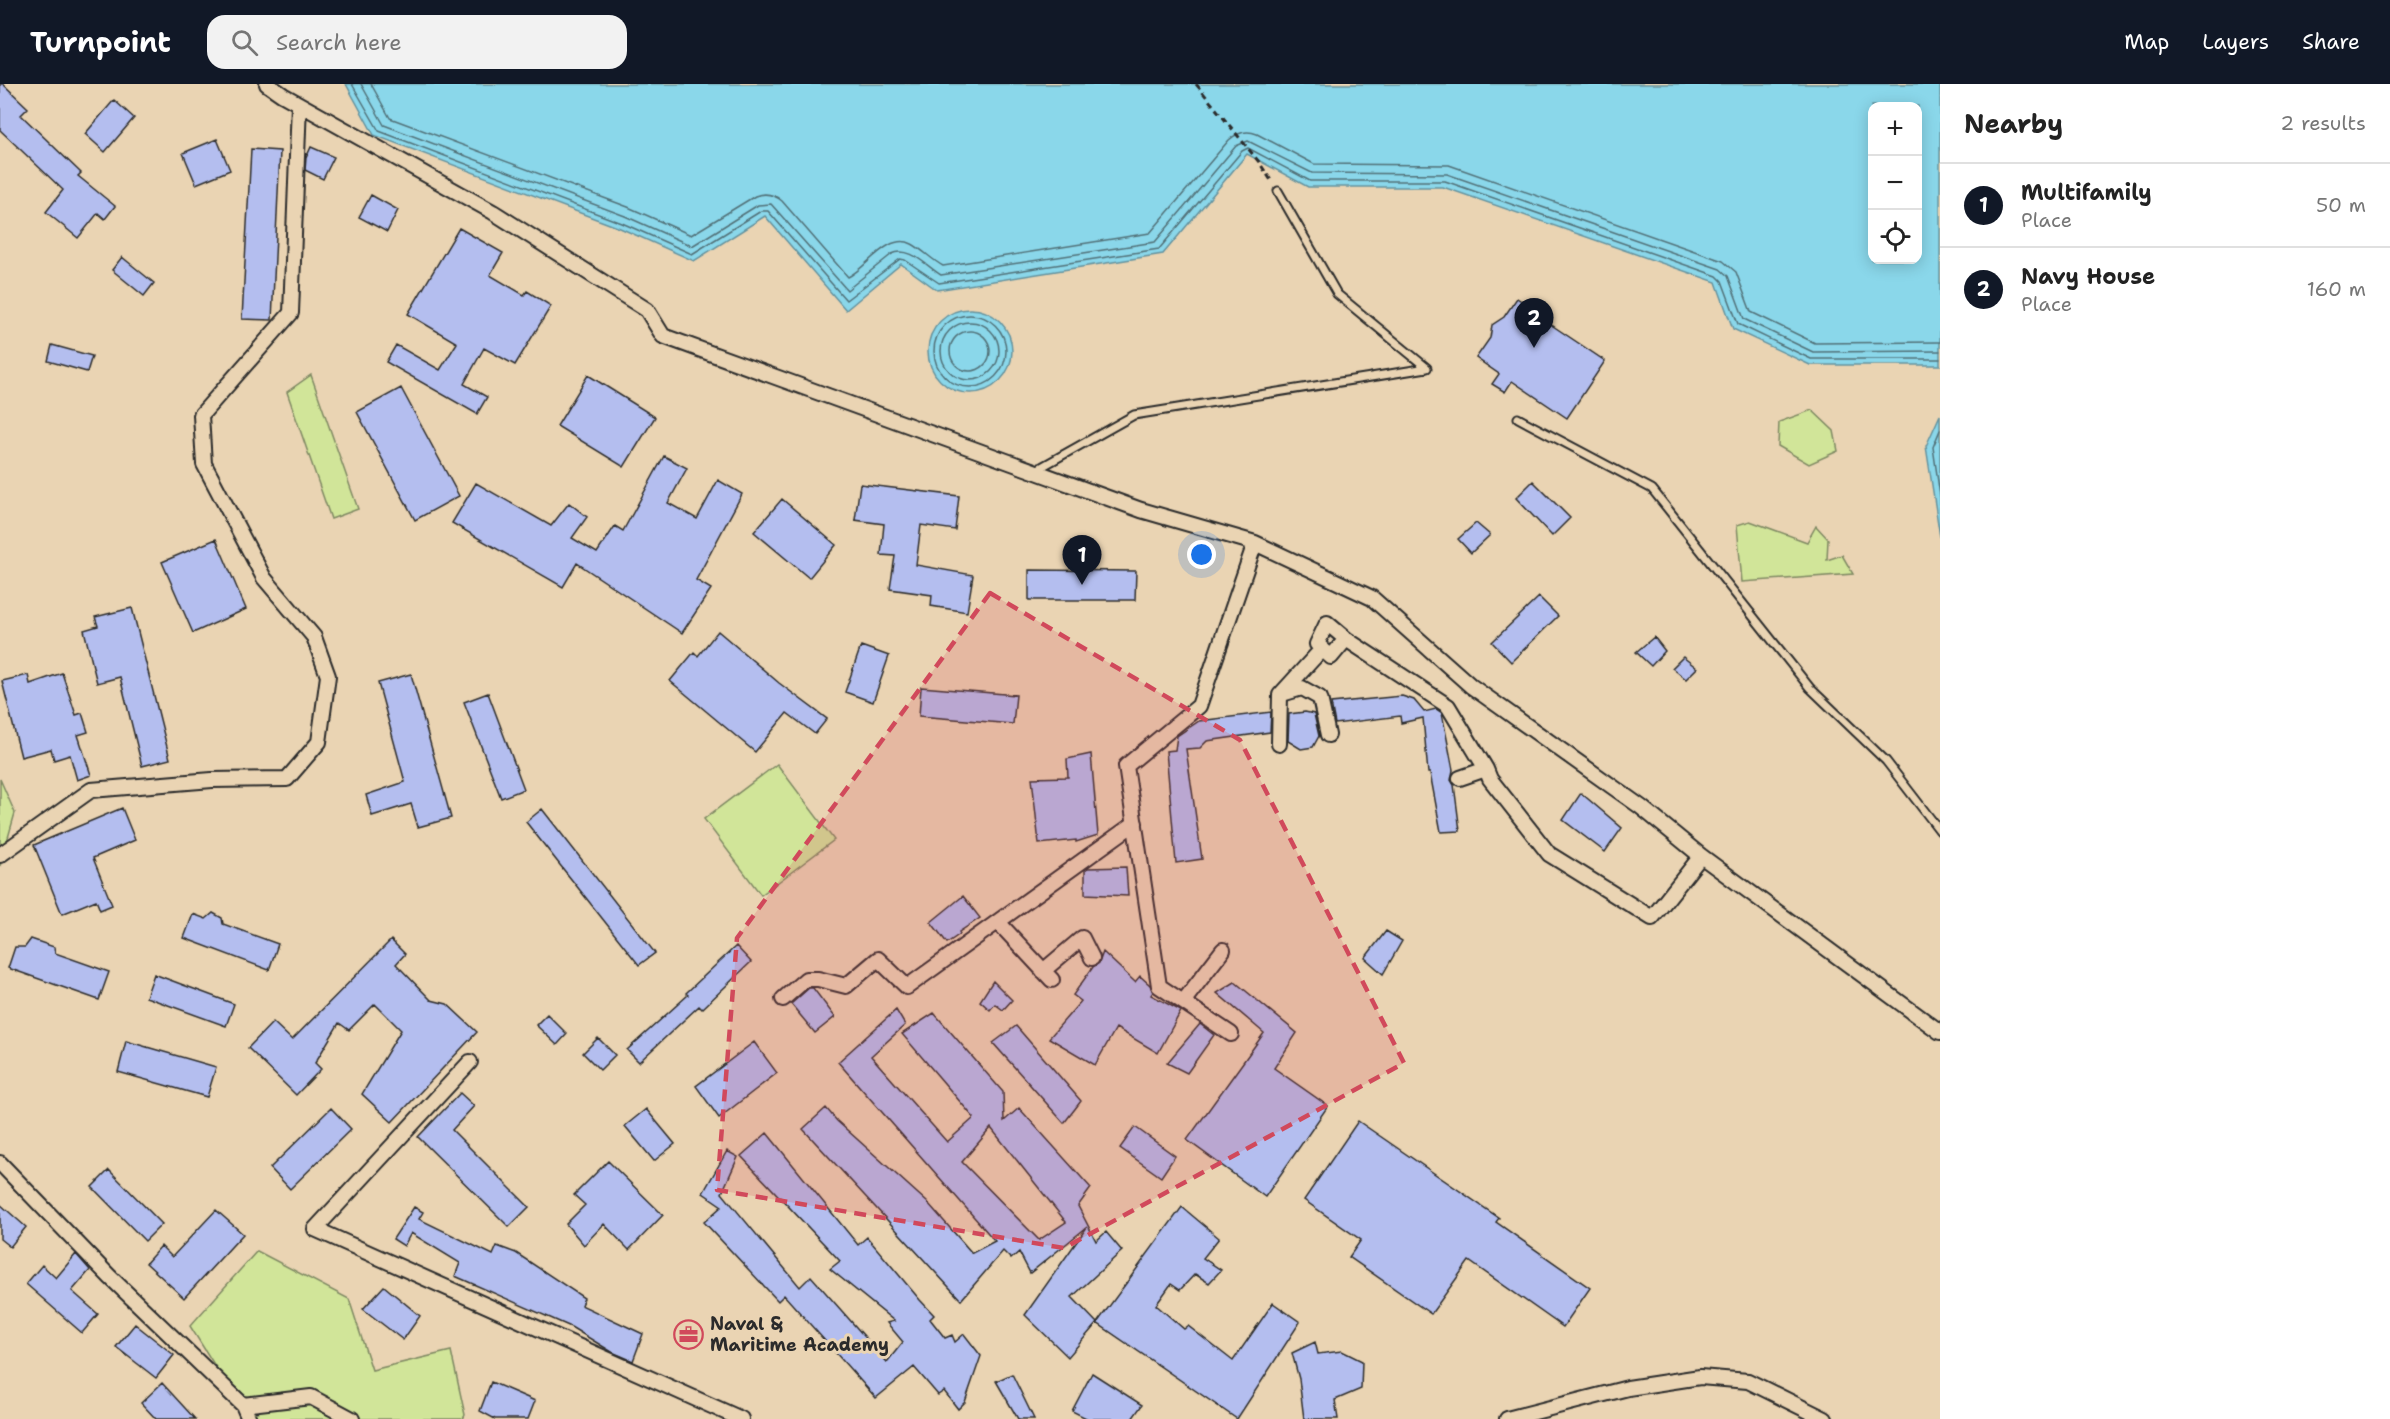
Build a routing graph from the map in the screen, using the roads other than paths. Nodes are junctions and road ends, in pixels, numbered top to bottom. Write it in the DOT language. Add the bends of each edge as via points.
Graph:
graph roads {
  1 [pos="267,84"];
  2 [pos="299,104"];
  3 [pos="1278,191"];
  4 [pos="1518,418"];
  5 [pos="1035,470"];
  6 [pos="1255,543"];
  7 [pos="1346,639"];
  8 [pos="1322,649"];
  9 [pos="1280,695"];
  10 [pos="1328,735"];
  11 [pos="1279,744"];
  12 [pos="1486,769"];
  13 [pos="1460,778"];
  14 [pos="1135,823"];
  15 [pos="1940,831"];
  16 [pos="0,855"];
  17 [pos="1701,856"];
  18 [pos="998,922"];
  19 [pos="1223,950"];
  20 [pos="1092,958"];
  21 [pos="783,999"];
  22 [pos="1183,1002"];
  23 [pos="1940,1032"];
  24 [pos="1231,1034"];
  25 [pos="470,1062"];
  26 [pos="0,1164"];
  27 [pos="243,1405"];
  28 [pos="249,1419"];
  29 [pos="352,1419"];
  30 [pos="741,1419"];
  31 [pos="1507,1419"];
  32 [pos="1825,1419"];
  1 -- 2 [label="street"];
  2 -- 5 [label="street" via="493,212 647,310 663,336"];
  2 -- 16 [label="street" via="291,313 201,415 204,464 264,578 314,637 328,676 319,742 287,779 212,780 91,790"];
  3 -- 5 [label="lane" via="1337,294 1427,368 1134,415"];
  4 -- 15 [label="lane" via="1652,489 1810,687 1886,761"];
  5 -- 6 [label="street" via="1141,510"];
  6 -- 14 [label="street" via="1199,706 1126,766"];
  6 -- 17 [label="street" via="1372,598 1471,686 1641,807"];
  7 -- 8 [label="street" via="1331,657"];
  7 -- 8 [label="street" via="1327,623 1317,644"];
  7 -- 12 [label="street" via="1448,706"];
  8 -- 9 [label="street"];
  9 -- 10 [label="street" via="1302,688 1320,698"];
  9 -- 11 [label="street"];
  12 -- 13 [label="street"];
  12 -- 17 [label="street" via="1549,854 1652,918"];
  14 -- 18 [label="street"];
  14 -- 22 [label="street" via="1159,987"];
  17 -- 23 [label="street"];
  18 -- 20 [label="street" via="1048,976 1082,938"];
  18 -- 21 [label="street" via="906,987 878,959 846,986 806,979"];
  19 -- 22 [label="street"];
  22 -- 24 [label="street"];
  25 -- 30 [label="street" via="315,1229"];
  26 -- 27 [label="street"];
  27 -- 28 [label="street"];
  27 -- 29 [label="street" via="311,1397"];
  31 -- 32 [label="street" via="1628,1388 1700,1377 1748,1381"];
}
